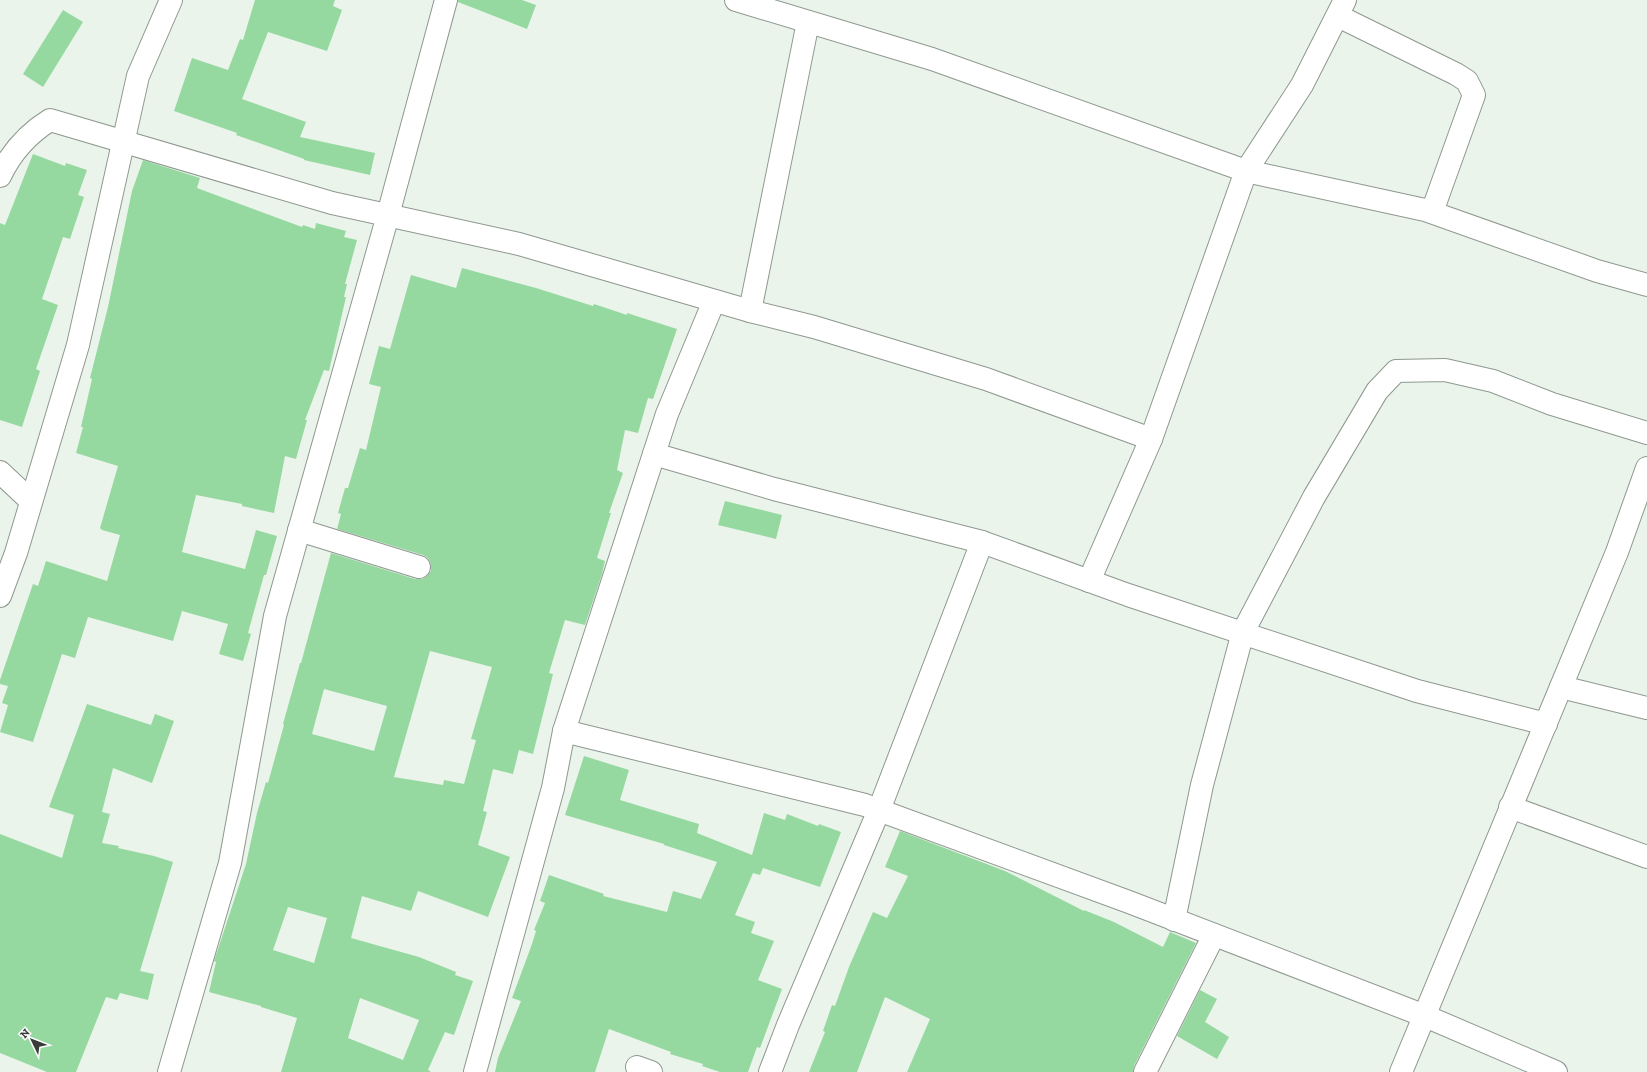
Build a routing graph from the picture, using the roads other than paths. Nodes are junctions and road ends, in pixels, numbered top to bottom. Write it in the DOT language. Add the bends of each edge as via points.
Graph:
graph roads {
  1 [pos="171,0"];
  2 [pos="446,0"];
  3 [pos="736,0"];
  4 [pos="759,3"];
  5 [pos="1341,8"];
  6 [pos="808,22"];
  7 [pos="124,140"];
  8 [pos="1246,171"];
  9 [pos="0,176"];
  10 [pos="1432,212"];
  11 [pos="388,215"];
  12 [pos="1647,285"];
  13 [pos="714,301"];
  14 [pos="750,311"];
  15 [pos="1647,433"];
  16 [pos="1151,439"];
  17 [pos="654,454"];
  18 [pos="1647,468"];
  19 [pos="0,472"];
  20 [pos="31,501"];
  21 [pos="299,530"];
  22 [pos="982,542"];
  23 [pos="419,567"];
  24 [pos="1090,581"];
  25 [pos="0,596"];
  26 [pos="1243,632"];
  27 [pos="1561,687"];
  28 [pos="1647,708"];
  29 [pos="1546,724"];
  30 [pos="564,731"];
  31 [pos="1510,807"];
  32 [pos="879,810"];
  33 [pos="1647,857"];
  34 [pos="1174,920"];
  35 [pos="1214,935"];
  36 [pos="1425,1016"];
  37 [pos="169,1072"];
  38 [pos="475,1072"];
  39 [pos="770,1072"];
  40 [pos="1146,1072"];
  41 [pos="1401,1072"];
  42 [pos="1556,1072"];
  1 -- 7 [label="street" via="138,76"];
  2 -- 11 [label="street"];
  3 -- 4 [label="street"];
  4 -- 6 [label="street"];
  5 -- 8 [label="street" via="1302,85"];
  5 -- 10 [label="street" via="1467,81 1474,94"];
  6 -- 8 [label="street" via="932,60"];
  6 -- 14 [label="street"];
  7 -- 9 [label="street" via="50,120 35,129 7,161"];
  7 -- 11 [label="street" via="332,203"];
  7 -- 20 [label="street" via="78,345"];
  8 -- 10 [label="street"];
  8 -- 16 [label="street"];
  10 -- 12 [label="street" via="1597,271"];
  11 -- 13 [label="street" via="519,244"];
  11 -- 21 [label="street"];
  13 -- 14 [label="street"];
  13 -- 17 [label="street" via="667,414"];
  14 -- 16 [label="street" via="986,378"];
  15 -- 26 [label="street" via="1552,404 1493,381 1445,370 1396,371 1376,390 1318,490"];
  16 -- 24 [label="street"];
  17 -- 22 [label="street" via="774,489"];
  17 -- 30 [label="street"];
  18 -- 27 [label="street" via="1617,552"];
  19 -- 20 [label="street"];
  20 -- 25 [label="street"];
  21 -- 23 [label="street"];
  21 -- 37 [label="street" via="275,616 230,863"];
  22 -- 24 [label="street"];
  22 -- 32 [label="street"];
  24 -- 26 [label="street"];
  26 -- 29 [label="street" via="1417,691"];
  26 -- 34 [label="street" via="1202,785"];
  27 -- 28 [label="street"];
  27 -- 29 [label="street"];
  29 -- 31 [label="street"];
  30 -- 32 [label="street"];
  30 -- 38 [label="street" via="553,788"];
  31 -- 33 [label="street"];
  31 -- 36 [label="street"];
  32 -- 34 [label="street"];
  32 -- 39 [label="street"];
  34 -- 35 [label="street"];
  35 -- 36 [label="street"];
  35 -- 40 [label="street"];
  36 -- 41 [label="street"];
  36 -- 42 [label="street"];
}
